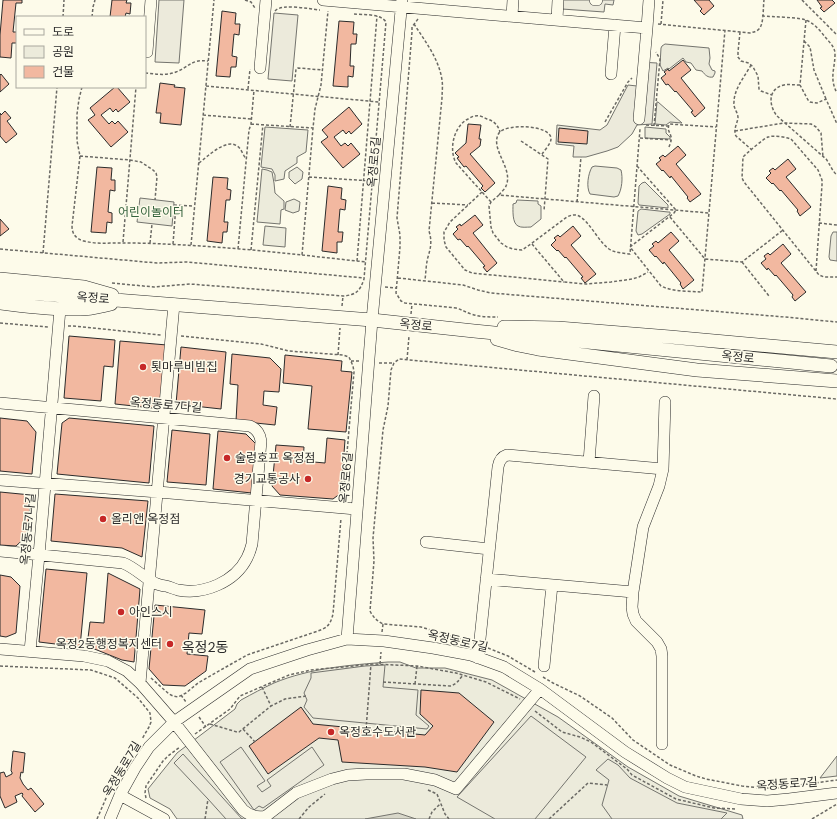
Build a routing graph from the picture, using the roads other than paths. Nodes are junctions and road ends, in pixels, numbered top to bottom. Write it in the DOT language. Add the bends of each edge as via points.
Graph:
graph roads {
  1 [pos="151,0"];
  2 [pos="266,0"];
  3 [pos="513,0"];
  4 [pos="558,0"];
  5 [pos="649,0"];
  6 [pos="401,3"];
  7 [pos="322,5"];
  8 [pos="512,16"];
  9 [pos="556,20"];
  10 [pos="615,25"];
  11 [pos="651,26"];
  12 [pos="147,52"];
  13 [pos="260,68"];
  14 [pos="612,74"];
  15 [pos="641,124"];
  16 [pos="0,279"];
  17 [pos="0,291"];
  18 [pos="131,301"];
  19 [pos="0,303"];
  20 [pos="174,304"];
  21 [pos="60,308"];
  22 [pos="372,320"];
  23 [pos="474,331"];
  24 [pos="837,352"];
  25 [pos="831,366"];
  26 [pos="837,381"];
  27 [pos="594,396"];
  28 [pos="665,402"];
  29 [pos="0,403"];
  30 [pos="52,408"];
  31 [pos="164,418"];
  32 [pos="589,462"];
  33 [pos="663,469"];
  34 [pos="0,480"];
  35 [pos="45,484"];
  36 [pos="158,492"];
  37 [pos="256,500"];
  38 [pos="356,509"];
  39 [pos="426,542"];
  40 [pos="489,549"];
  41 [pos="0,551"];
  42 [pos="39,555"];
  43 [pos="149,579"];
  44 [pos="486,579"];
  45 [pos="552,585"];
  46 [pos="633,592"];
  47 [pos="347,638"];
  48 [pos="0,649"];
  49 [pos="30,651"];
  50 [pos="478,658"];
  51 [pos="544,666"];
  52 [pos="140,683"];
  53 [pos="540,690"];
  54 [pos="174,722"];
  55 [pos="662,744"];
  56 [pos="837,793"];
  57 [pos="120,795"];
  58 [pos="110,819"];
  59 [pos="164,819"];
  1 -- 12 [label="street"];
  2 -- 13 [label="street"];
  3 -- 8 [label="street"];
  4 -- 9 [label="street"];
  5 -- 11 [label="street"];
  6 -- 7 [label="street"];
  6 -- 8 [label="street"];
  6 -- 22 [label="street, 옥정로5길"];
  8 -- 9 [label="street"];
  9 -- 10 [label="street"];
  10 -- 11 [label="street"];
  10 -- 14 [label="street"];
  11 -- 15 [label="street"];
  16 -- 18 [label="main road" via="84,287"];
  17 -- 18 [label="main road, 옥정로"];
  18 -- 20 [label="main road, 옥정로"];
  18 -- 21 [label="main road" via="88,309"];
  19 -- 21 [label="main road"];
  20 -- 22 [label="main road, 옥정로"];
  20 -- 31 [label="street"];
  21 -- 30 [label="street, 옥정동로7나길"];
  22 -- 23 [label="main road, 옥정로"];
  22 -- 38 [label="street, 옥정로6길"];
  23 -- 24 [label="main road" via="506,326 558,328"];
  23 -- 25 [label="main road, 옥정로"];
  23 -- 26 [label="main road" via="518,346 538,349 697,370"];
  27 -- 32 [label="street"];
  28 -- 33 [label="street"];
  29 -- 30 [label="street, 옥정동로7다길"];
  30 -- 31 [label="street, 옥정동로7다길"];
  30 -- 35 [label="street, 옥정동로7나길"];
  31 -- 36 [label="street"];
  31 -- 37 [label="street, 옥정동로7다길" via="254,428 261,441"];
  32 -- 33 [label="street"];
  32 -- 40 [label="street" via="503,456 498,467"];
  33 -- 46 [label="street" via="643,528"];
  34 -- 35 [label="street"];
  35 -- 36 [label="street"];
  35 -- 42 [label="street, 옥정동로7나길"];
  36 -- 37 [label="street"];
  36 -- 43 [label="street"];
  37 -- 38 [label="street"];
  37 -- 43 [label="street" via="252,544 247,559 229,579 197,591 178,590 156,584"];
  38 -- 47 [label="street, 옥정로6길"];
  39 -- 40 [label="street"];
  40 -- 44 [label="street"];
  41 -- 42 [label="street"];
  42 -- 43 [label="street" via="123,563"];
  42 -- 49 [label="street, 옥정동로7나길"];
  43 -- 52 [label="street"];
  44 -- 45 [label="street"];
  44 -- 50 [label="street"];
  45 -- 46 [label="street"];
  45 -- 51 [label="street"];
  46 -- 55 [label="street" via="632,607 636,621 661,649"];
  47 -- 50 [label="street, 옥정동로7길" via="409,644"];
  47 -- 54 [label="street, 옥정동로7길" via="250,669"];
  48 -- 49 [label="street"];
  49 -- 52 [label="street" via="108,661 127,671"];
  50 -- 53 [label="street, 옥정동로7길" via="504,667"];
  52 -- 54 [label="street"];
  53 -- 54 [label="street" via="456,789 435,780 404,774 348,775 296,793 266,816 261,817 243,810"];
  53 -- 56 [label="street, 옥정동로7길" via="625,752 685,786 741,799 767,801"];
  54 -- 57 [label="street, 옥정동로7길" via="149,747"];
  57 -- 58 [label="street, 옥정동로7길"];
  57 -- 59 [label="street"];
}
